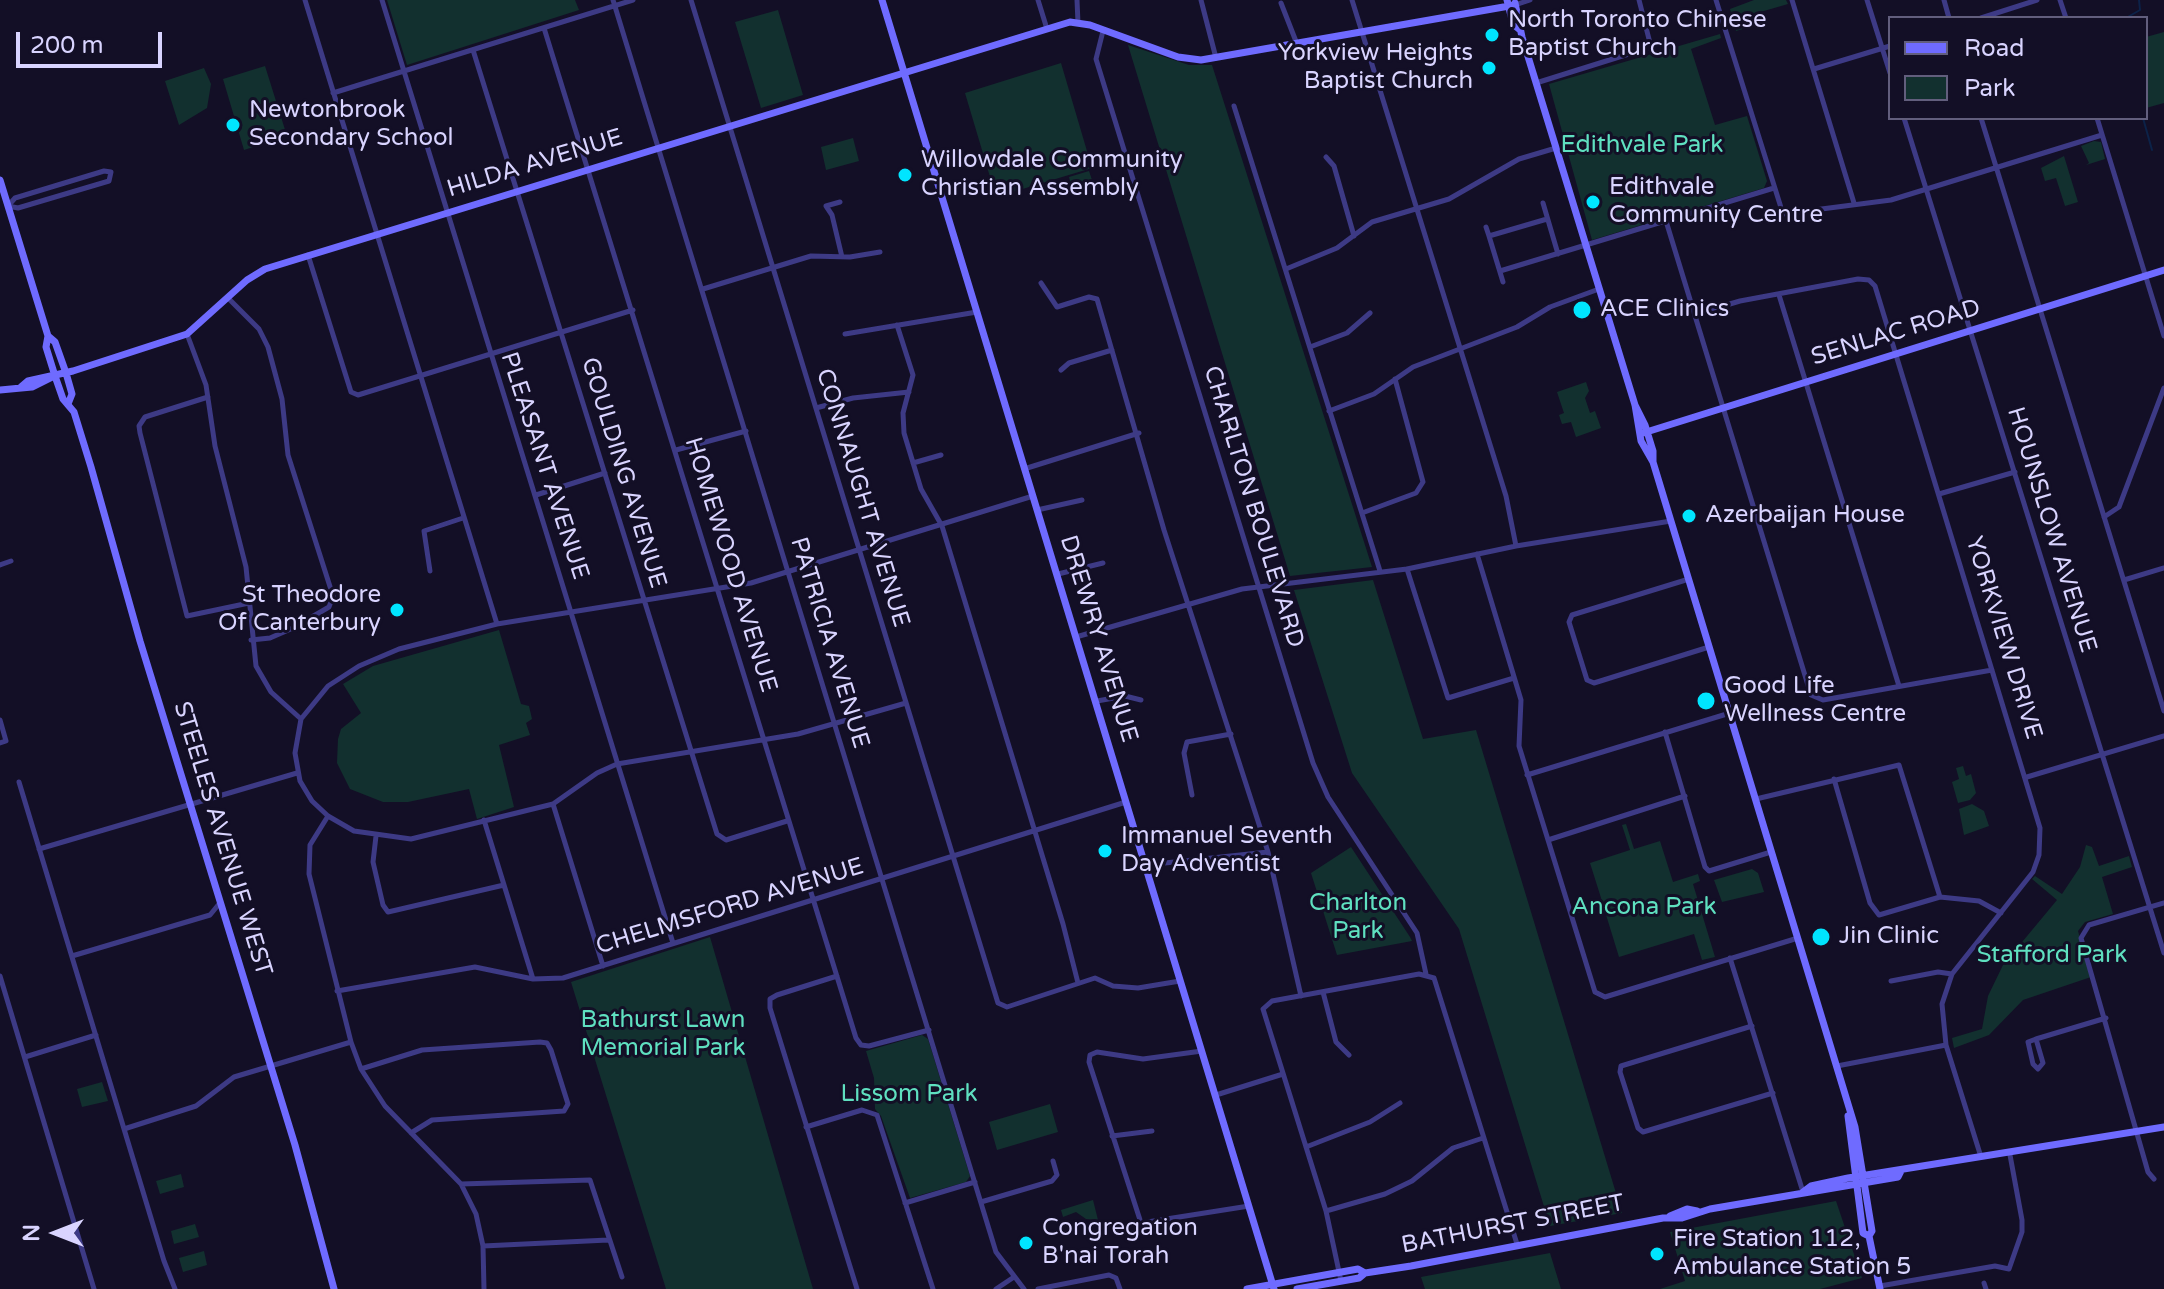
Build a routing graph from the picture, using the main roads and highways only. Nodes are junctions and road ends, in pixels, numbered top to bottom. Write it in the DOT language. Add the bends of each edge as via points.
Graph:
graph roads {
  1 [pos="885,1"];
  2 [pos="1511,3"];
  3 [pos="903,73"];
  4 [pos="0,180"];
  5 [pos="2164,270"];
  6 [pos="48,336"];
  7 [pos="66,373"];
  8 [pos="55,376"];
  9 [pos="0,390"];
  10 [pos="68,404"];
  11 [pos="1644,433"];
  12 [pos="2164,1127"];
  13 [pos="1860,1181"];
  14 [pos="1340,1277"];
  15 [pos="1274,1286"];
  16 [pos="1880,1288"];
  17 [pos="334,1289"];
  18 [pos="1247,1289"];
  19 [pos="1297,1289"];
  1 -- 3 [label="main road, DREWRY AVENUE"];
  2 -- 3 [label="main road, HILDA AVENUE" via="1216,58 1178,57 1078,23"];
  2 -- 11 [label="main road"];
  3 -- 7 [label="main road, HILDA AVENUE" via="265,269 187,334"];
  3 -- 15 [label="main road, DREWRY AVENUE"];
  4 -- 6 [label="main road, STEELES AVENUE WEST"];
  5 -- 11 [label="main road, SENLAC ROAD"];
  6 -- 7 [label="main road, STEELES AVENUE WEST"];
  6 -- 8 [label="main road, STEELES AVENUE WEST"];
  7 -- 8 [label="main road, HILDA AVENUE"];
  7 -- 10 [label="main road, STEELES AVENUE WEST" via="72,394"];
  8 -- 9 [label="main road, HILDA AVENUE" via="46,383"];
  8 -- 10 [label="main road, STEELES AVENUE WEST"];
  10 -- 17 [label="main road, STEELES AVENUE WEST"];
  11 -- 13 [label="main road" via="1645,453 1653,462 1855,1127"];
  12 -- 13 [label="main road, BATHURST STREET"];
  13 -- 14 [label="main road, BATHURST STREET" via="1811,1186 1688,1217 1517,1244 1359,1278"];
  13 -- 16 [label="main road"];
  14 -- 15 [label="main road, BATHURST STREET"];
  14 -- 19 [label="main road, BATHURST STREET"];
  15 -- 18 [label="main road, BATHURST STREET"];
}
